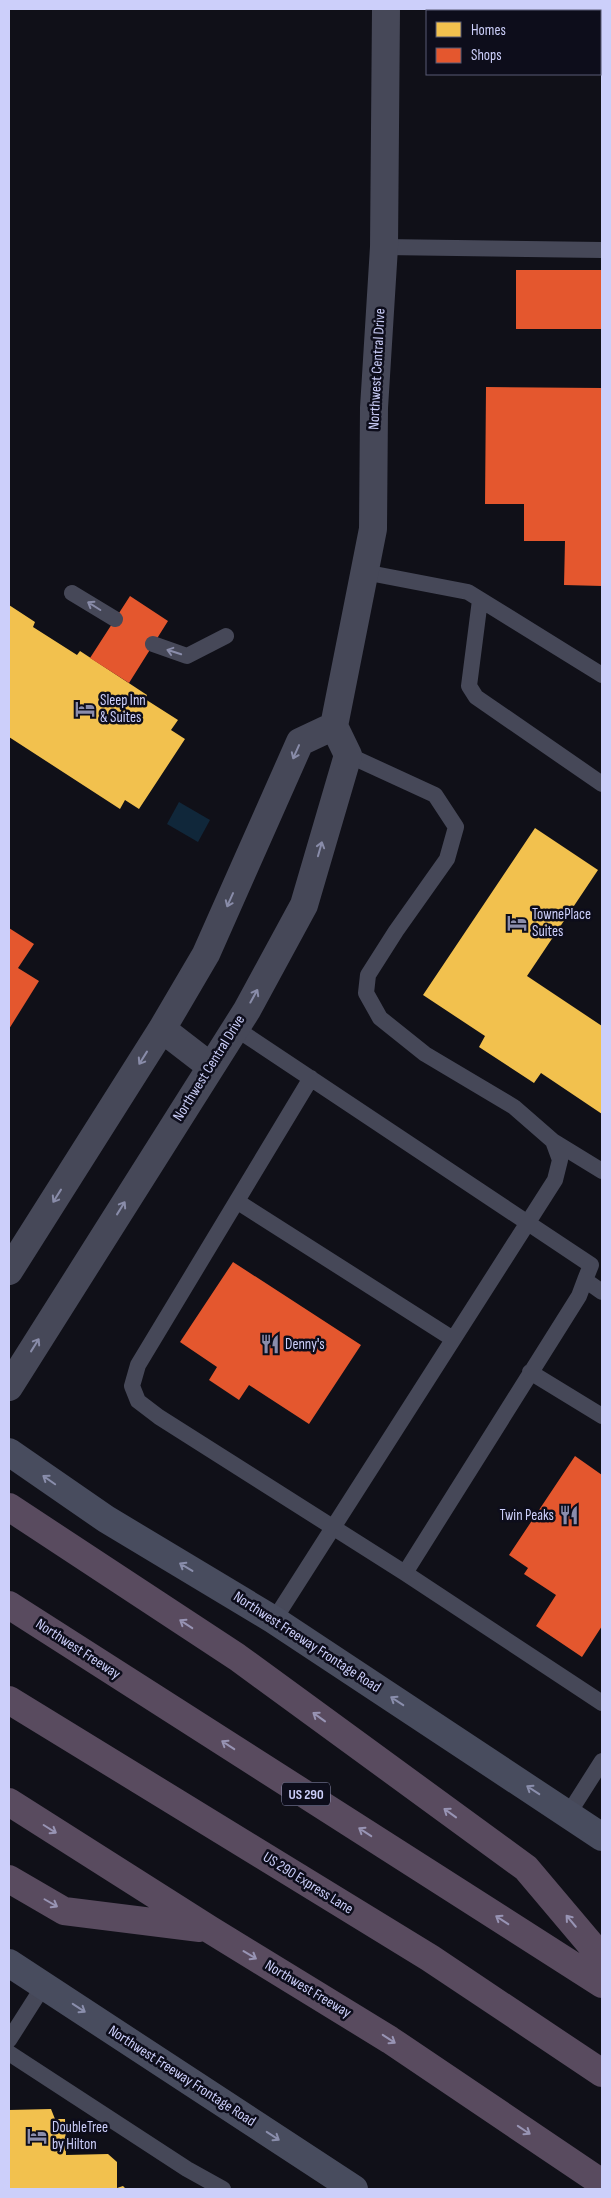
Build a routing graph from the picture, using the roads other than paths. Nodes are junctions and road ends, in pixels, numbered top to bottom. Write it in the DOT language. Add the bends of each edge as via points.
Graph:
graph roads {
  1 [pos="386,9"];
  2 [pos="384,247"];
  3 [pos="602,250"];
  4 [pos="364,572"];
  5 [pos="72,593"];
  6 [pos="480,600"];
  7 [pos="115,619"];
  8 [pos="226,636"];
  9 [pos="153,644"];
  10 [pos="602,675"];
  11 [pos="334,726"];
  12 [pos="348,755"];
  13 [pos="602,784"];
  14 [pos="235,1028"];
  15 [pos="162,1029"];
  16 [pos="210,1066"];
  17 [pos="311,1078"];
  18 [pos="553,1141"];
  19 [pos="602,1171"];
  20 [pos="238,1202"];
  21 [pos="528,1222"];
  22 [pos="9,1271"];
  23 [pos="585,1280"];
  24 [pos="602,1292"];
  25 [pos="453,1339"];
  26 [pos="530,1372"];
  27 [pos="9,1387"];
  28 [pos="602,1416"];
  29 [pos="9,1452"];
  30 [pos="9,1507"];
  31 [pos="332,1527"];
  32 [pos="405,1573"];
  33 [pos="9,1605"];
  34 [pos="274,1620"];
  35 [pos="9,1700"];
  36 [pos="602,1703"];
  37 [pos="602,1761"];
  38 [pos="9,1802"];
  39 [pos="569,1813"];
  40 [pos="602,1837"];
  41 [pos="9,1879"];
  42 [pos="209,1929"];
  43 [pos="602,1958"];
  44 [pos="9,1963"];
  45 [pos="602,1984"];
  46 [pos="44,1985"];
  47 [pos="9,2040"];
  48 [pos="9,2053"];
  49 [pos="602,2073"];
  50 [pos="306,2158"];
  51 [pos="602,2183"];
  52 [pos="223,2189"];
  53 [pos="328,2189"];
  54 [pos="354,2189"];
  1 -- 2 [label="street, Northwest Central Drive"];
  2 -- 3 [label="lane"];
  2 -- 4 [label="street, Northwest Central Drive" via="374,408 373,529"];
  4 -- 6 [label="lane" via="468,592"];
  4 -- 11 [label="street, Northwest Central Drive"];
  7 -- 5 [label="lane, one-way"];
  6 -- 10 [label="lane"];
  6 -- 13 [label="lane" via="469,686 476,697"];
  8 -- 9 [label="lane, one-way" via="187,656"];
  11 -- 12 [label="street"];
  11 -- 15 [label="street, one-way" via="300,742 206,954"];
  14 -- 12 [label="street, Northwest Central Drive, one-way" via="304,905"];
  12 -- 18 [label="lane" via="435,795 456,827 448,859 368,975 366,993 380,1018 425,1054 514,1107"];
  14 -- 16 [label="street, Northwest Central Drive"];
  14 -- 17 [label="lane"];
  15 -- 16 [label="street"];
  15 -- 22 [label="street, one-way"];
  27 -- 16 [label="street, Northwest Central Drive, one-way"];
  17 -- 20 [label="lane"];
  17 -- 21 [label="lane"];
  18 -- 19 [label="lane"];
  18 -- 21 [label="lane" via="560,1160 556,1180"];
  20 -- 25 [label="lane"];
  20 -- 31 [label="lane" via="138,1365 132,1386 138,1401 159,1417"];
  21 -- 23 [label="lane" via="591,1265"];
  21 -- 25 [label="lane"];
  23 -- 24 [label="lane"];
  23 -- 26 [label="lane" via="579,1296"];
  25 -- 31 [label="lane"];
  26 -- 28 [label="lane"];
  26 -- 32 [label="lane"];
  34 -- 29 [label="main road, Northwest Freeway Frontage Road, one-way" via="106,1519"];
  43 -- 30 [label="highway, one-way" via="526,1868 237,1657"];
  31 -- 32 [label="lane"];
  31 -- 34 [label="lane"];
  32 -- 36 [label="lane"];
  45 -- 33 [label="highway, Northwest Freeway / US 290, one-way"];
  39 -- 34 [label="main road, Northwest Freeway Frontage Road, one-way"];
  35 -- 49 [label="highway, US 290 Express Lane" via="430,1958"];
  37 -- 39 [label="lane"];
  38 -- 42 [label="highway, Northwest Freeway, one-way"];
  39 -- 40 [label="main road, Northwest Freeway Frontage Road"];
  41 -- 42 [label="highway, one-way" via="64,1911"];
  42 -- 51 [label="highway, Northwest Freeway, one-way" via="390,2040"];
  44 -- 46 [label="main road, Northwest Freeway Frontage Road"];
  46 -- 47 [label="lane"];
  46 -- 50 [label="main road, Northwest Freeway Frontage Road, one-way"];
  48 -- 52 [label="lane"];
  50 -- 53 [label="main road"];
  50 -- 54 [label="main road, Northwest Freeway Frontage Road"];
}
